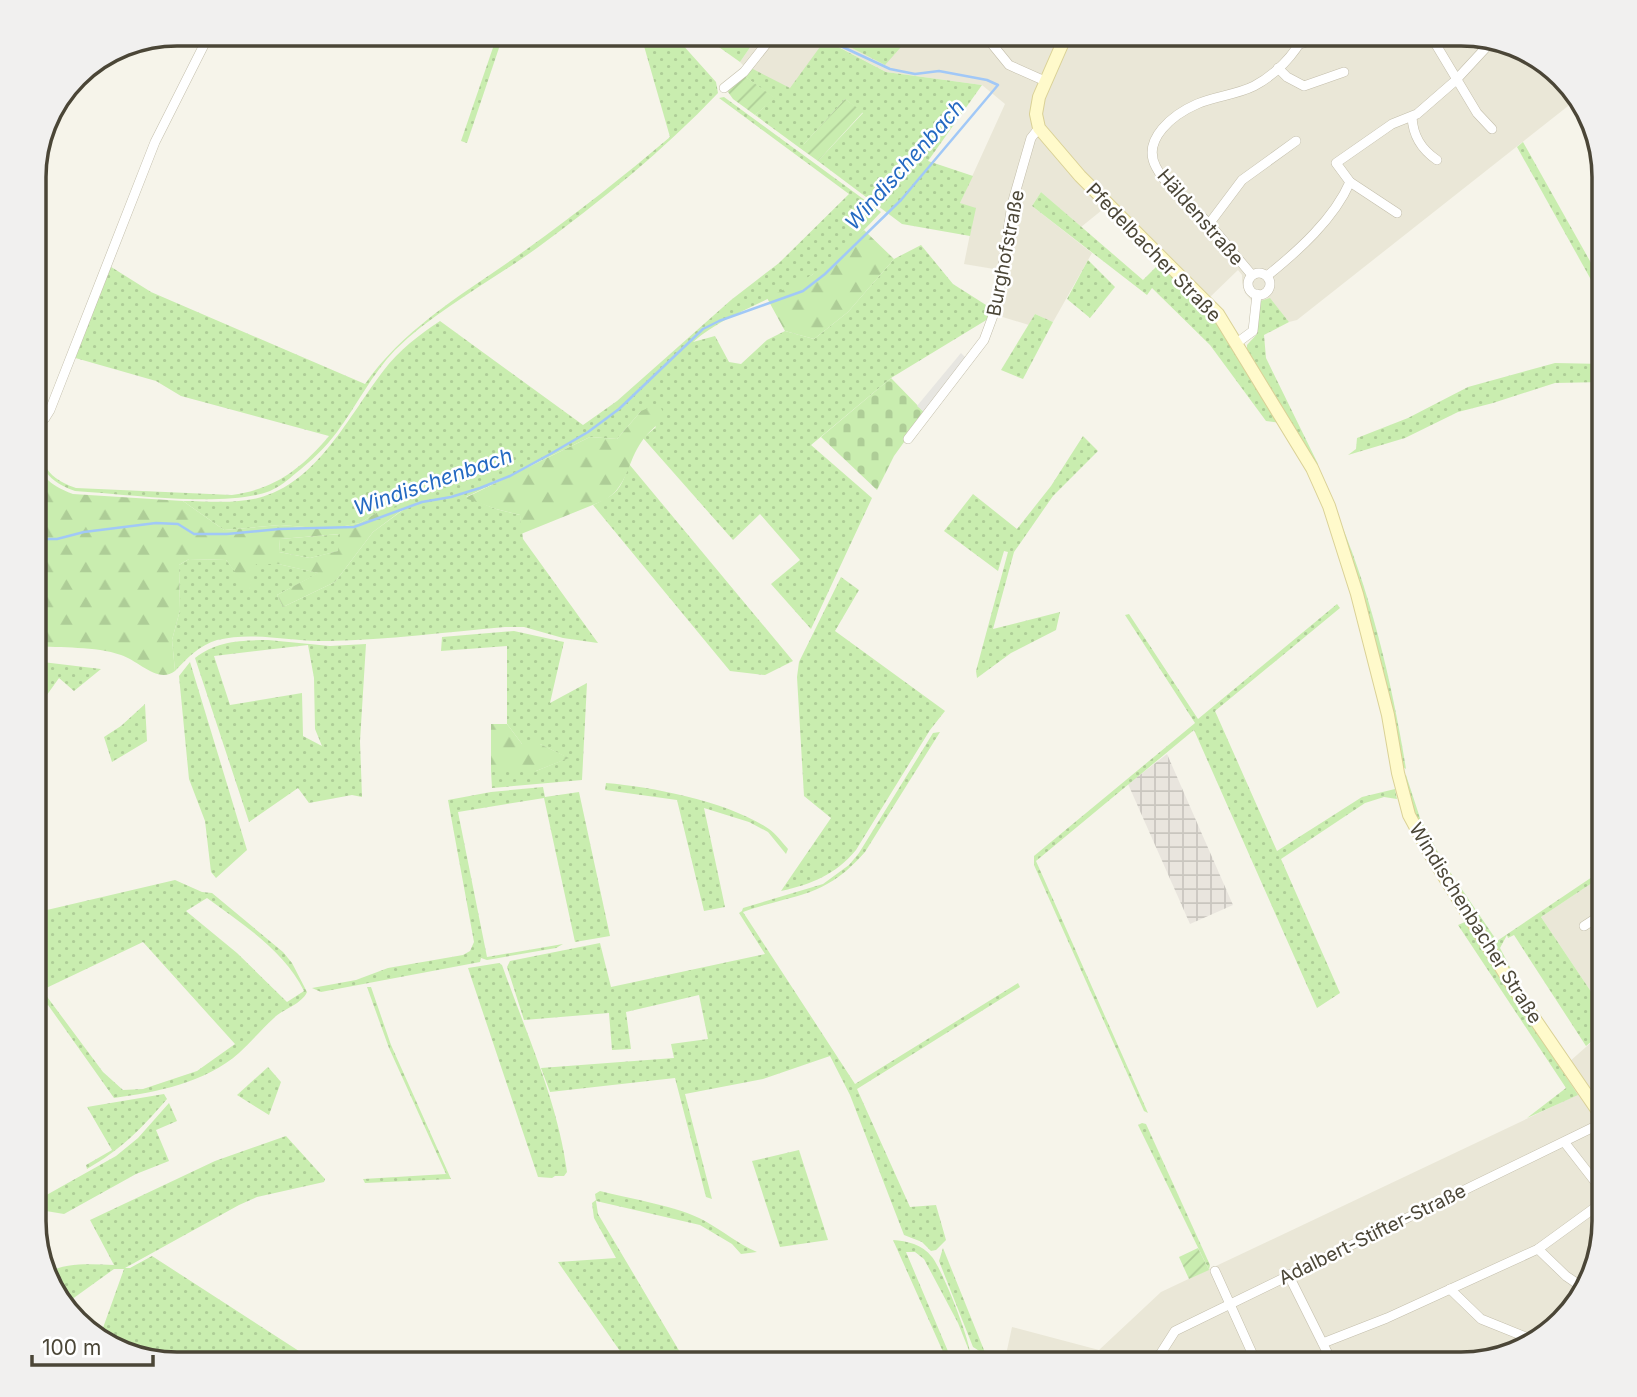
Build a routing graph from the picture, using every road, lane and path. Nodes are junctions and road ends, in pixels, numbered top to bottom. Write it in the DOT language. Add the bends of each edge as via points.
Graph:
graph roads {
  1 [pos="203,46"];
  2 [pos="765,46"];
  3 [pos="994,46"];
  4 [pos="1061,46"];
  5 [pos="1298,46"];
  6 [pos="1436,46"];
  7 [pos="1486,48"];
  8 [pos="1278,68"];
  9 [pos="1344,72"];
  10 [pos="1045,81"];
  11 [pos="1455,81"];
  12 [pos="724,88"];
  13 [pos="1412,117"];
  14 [pos="1039,128"];
  15 [pos="1492,129"];
  16 [pos="1296,141"];
  17 [pos="1437,160"];
  18 [pos="1350,182"];
  19 [pos="1397,213"];
  20 [pos="1209,224"];
  21 [pos="1252,275"];
  22 [pos="1267,276"];
  23 [pos="1257,295"];
  24 [pos="1238,342"];
  25 [pos="46,416"];
  26 [pos="908,439"];
  27 [pos="1312,468"];
  28 [pos="1591,921"];
  29 [pos="1584,926"];
  30 [pos="1591,1102"];
  31 [pos="1591,1128"];
  32 [pos="1565,1143"];
  33 [pos="1591,1176"];
  34 [pos="1591,1208"];
  35 [pos="1538,1249"];
  36 [pos="1215,1271"];
  37 [pos="1289,1274"];
  38 [pos="1576,1283"];
  39 [pos="1450,1289"];
  40 [pos="1228,1304"];
  41 [pos="1523,1336"];
  42 [pos="1323,1342"];
  43 [pos="1162,1352"];
  44 [pos="1251,1352"];
  45 [pos="1328,1352"];
  1 -- 25 [label="street" via="155,142"];
  2 -- 12 [label="street"];
  3 -- 10 [label="street" via="1009,65"];
  4 -- 10 [label="street"];
  5 -- 8 [label="street, Häldenstraße"];
  6 -- 11 [label="street"];
  7 -- 11 [label="street"];
  8 -- 9 [label="street" via="1304,86"];
  8 -- 20 [label="street, Häldenstraße" via="1251,88 1184,111 1152,143 1155,165 1163,178"];
  10 -- 14 [label="street" via="1038,106"];
  11 -- 13 [label="street"];
  11 -- 15 [label="street"];
  13 -- 17 [label="street" via="1422,150"];
  13 -- 18 [label="street" via="1392,124 1336,163"];
  14 -- 24 [label="street, Pfedelbacher Straße" via="1080,176 1196,289"];
  14 -- 26 [label="street, Burghofstraße" via="1031,138 1012,204 997,305 984,340"];
  16 -- 20 [label="street" via="1242,180"];
  18 -- 19 [label="street"];
  18 -- 22 [label="street" via="1325,222"];
  20 -- 21 [label="street, Häldenstraße"];
  21 -- 22 [label="street"];
  21 -- 23 [label="street" via="1248,287"];
  22 -- 23 [label="street" via="1269,288"];
  23 -- 24 [label="street" via="1253,331"];
  24 -- 27 [label="street, Pfedelbacher Straße"];
  27 -- 30 [label="street, Windischenbacher Straße" via="1357,594 1409,815 1517,993"];
  28 -- 29 [label="street"];
  31 -- 32 [label="street, Adalbert-Stifter-Straße"];
  32 -- 33 [label="street"];
  32 -- 37 [label="street, Adalbert-Stifter-Straße"];
  34 -- 35 [label="street"];
  35 -- 38 [label="street"];
  35 -- 39 [label="street"];
  36 -- 40 [label="street"];
  37 -- 40 [label="street, Adalbert-Stifter-Straße"];
  37 -- 42 [label="street"];
  39 -- 41 [label="street" via="1481,1318"];
  39 -- 42 [label="street"];
  40 -- 43 [label="street, Adalbert-Stifter-Straße" via="1175,1331"];
  40 -- 44 [label="street"];
  42 -- 45 [label="street"];
}
